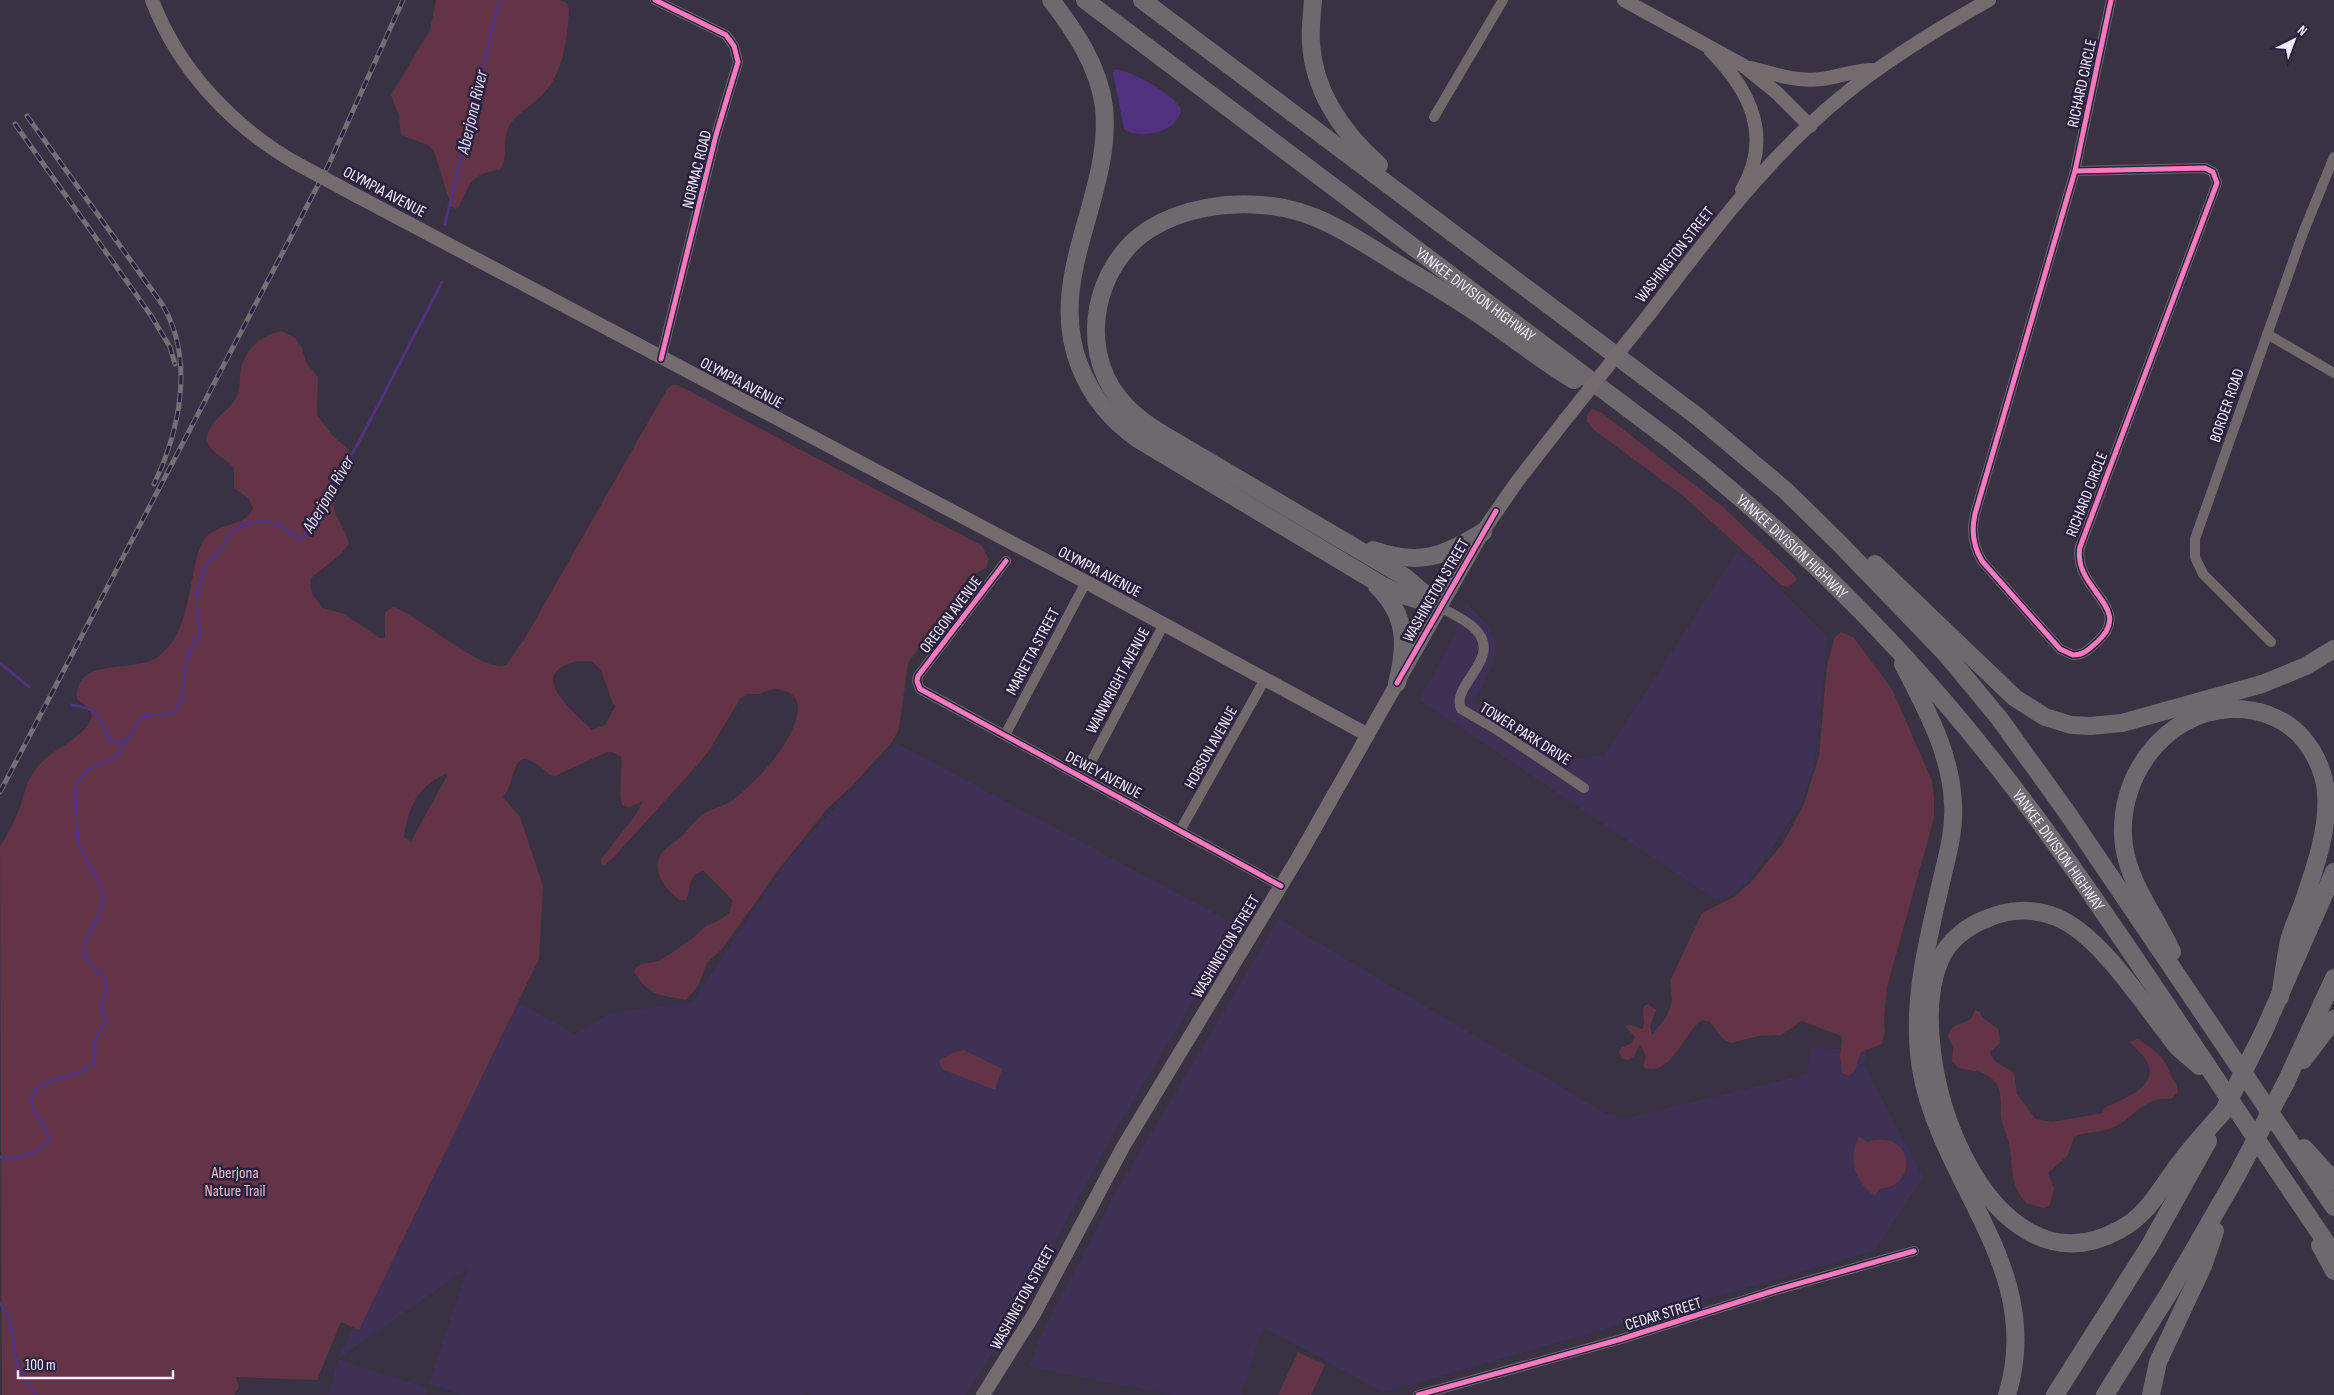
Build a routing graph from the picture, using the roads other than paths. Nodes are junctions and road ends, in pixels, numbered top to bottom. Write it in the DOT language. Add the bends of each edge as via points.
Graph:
graph roads {
  1 [pos="152,0"];
  2 [pos="656,0"];
  3 [pos="1051,0"];
  4 [pos="1085,0"];
  5 [pos="1142,0"];
  6 [pos="1503,0"];
  7 [pos="1624,0"];
  8 [pos="1989,0"];
  9 [pos="2111,0"];
  10 [pos="1314,3"];
  11 [pos="1697,40"];
  12 [pos="1744,66"];
  13 [pos="1876,70"];
  14 [pos="1434,117"];
  15 [pos="1810,126"];
  16 [pos="2334,157"];
  17 [pos="2075,171"];
  18 [pos="1728,213"];
  19 [pos="1469,245"];
  20 [pos="2267,334"];
  21 [pos="661,359"];
  22 [pos="2334,374"];
  23 [pos="1670,440"];
  24 [pos="1785,490"];
  25 [pos="1483,532"];
  26 [pos="1336,536"];
  27 [pos="1006,561"];
  28 [pos="1367,577"];
  29 [pos="1086,582"];
  30 [pos="1440,607"];
  31 [pos="1164,624"];
  32 [pos="2271,642"];
  33 [pos="1893,644"];
  34 [pos="2334,649"];
  35 [pos="1265,679"];
  36 [pos="1397,683"];
  37 [pos="917,684"];
  38 [pos="1005,735"];
  39 [pos="1368,735"];
  40 [pos="1083,777"];
  41 [pos="1584,788"];
  42 [pos="1180,830"];
  43 [pos="2334,872"];
  44 [pos="1281,886"];
  45 [pos="2334,978"];
  46 [pos="2190,993"];
  47 [pos="2280,997"];
  48 [pos="2334,1019"];
  49 [pos="2286,1082"];
  50 [pos="2220,1086"];
  51 [pos="2265,1105"];
  52 [pos="2209,1132"];
  53 [pos="2334,1181"];
  54 [pos="2227,1194"];
  55 [pos="2293,1194"];
  56 [pos="2334,1207"];
  57 [pos="1914,1251"];
  58 [pos="2334,1254"];
  59 [pos="2334,1271"];
  60 [pos="983,1395"];
  61 [pos="1418,1395"];
  62 [pos="2007,1395"];
  63 [pos="2055,1395"];
  64 [pos="2104,1395"];
  65 [pos="2151,1395"];
  1 -- 21 [label="main road, OLYMPIA AVENUE, bridge" via="172,41 205,88 253,134 294,162"];
  2 -- 21 [label="street, NORMAC ROAD" via="723,33 734,46 738,62 716,135"];
  3 -- 28 [label="highway" via="1084,49 1103,105 1103,146 1069,292 1071,337 1076,358 1090,387 1117,422 1138,439"];
  4 -- 23 [label="highway, YANKEE DIVISION HIGHWAY"];
  5 -- 19 [label="highway, YANKEE DIVISION HIGHWAY"];
  6 -- 14 [label="street"];
  7 -- 11 [label="main road"];
  8 -- 13 [label="main road, WASHINGTON STREET"];
  9 -- 17 [label="street, RICHARD CIRCLE"];
  10 -- 19 [label="highway" via="1311,39 1315,70 1335,116 1362,150"];
  11 -- 12 [label="main road"];
  11 -- 18 [label="main road" via="1737,82 1755,117 1757,144 1752,169"];
  12 -- 13 [label="main road" via="1803,80"];
  12 -- 15 [label="main road"];
  13 -- 15 [label="main road, WASHINGTON STREET"];
  15 -- 18 [label="main road, WASHINGTON STREET"];
  16 -- 20 [label="street, BORDER ROAD"];
  17 -- 17 [label="street, RICHARD CIRCLE" via="2203,168 2213,172 2217,183 2080,547 2078,559 2082,574 2111,620 2106,634 2086,652 2076,655 2060,648 1987,567 1977,551 1973,529"];
  18 -- 25 [label="main road, WASHINGTON STREET, bridge" via="1516,483"];
  19 -- 24 [label="highway, YANKEE DIVISION HIGHWAY" via="1675,400"];
  20 -- 22 [label="street"];
  20 -- 32 [label="street, BORDER ROAD" via="2194,545 2195,557 2203,574"];
  21 -- 29 [label="main road, OLYMPIA AVENUE"];
  23 -- 26 [label="highway" via="1562,373 1464,304 1348,233 1317,218 1272,206 1230,204 1185,213 1160,223 1119,259 1100,298 1097,344 1112,388 1149,426"];
  23 -- 33 [label="highway, YANKEE DIVISION HIGHWAY" via="1785,537"];
  24 -- 34 [label="highway" via="1916,601 2015,698 2053,720 2090,726 2129,722 2273,680"];
  24 -- 46 [label="highway, YANKEE DIVISION HIGHWAY" via="1913,619 1999,718"];
  25 -- 26 [label="highway" via="1448,552 1421,559 1391,556"];
  25 -- 30 [label="main road, WASHINGTON STREET"];
  26 -- 30 [label="highway" via="1410,580"];
  27 -- 37 [label="street, OREGON AVENUE" via="918,676"];
  28 -- 30 [label="highway" via="1398,594"];
  28 -- 36 [label="highway" via="1388,598 1401,626 1404,653"];
  29 -- 31 [label="main road, OLYMPIA AVENUE"];
  29 -- 38 [label="street, MARIETTA STREET"];
  30 -- 36 [label="main road, WASHINGTON STREET"];
  30 -- 41 [label="street, TOWER PARK DRIVE" via="1472,626 1483,643 1481,660 1460,698 1461,709"];
  31 -- 35 [label="main road, OLYMPIA AVENUE"];
  31 -- 40 [label="street, WAINWRIGHT AVENUE"];
  33 -- 50 [label="highway, YANKEE DIVISION HIGHWAY" via="1967,730 2031,812 2108,919"];
  33 -- 62 [label="highway" via="1940,741 1952,790 1954,818 1951,839 1919,986 1918,1050 1938,1129 2007,1276 2016,1333"];
  35 -- 39 [label="main road, OLYMPIA AVENUE"];
  35 -- 42 [label="street, HOBSON AVENUE"];
  36 -- 39 [label="main road, WASHINGTON STREET"];
  37 -- 38 [label="street, DEWEY AVENUE" via="922,690"];
  38 -- 40 [label="street, DEWEY AVENUE"];
  39 -- 44 [label="main road, WASHINGTON STREET"];
  40 -- 42 [label="street, DEWEY AVENUE"];
  42 -- 44 [label="street, DEWEY AVENUE"];
  43 -- 47 [label="highway"];
  44 -- 60 [label="main road, WASHINGTON STREET" via="1123,1147 1034,1314"];
  45 -- 49 [label="highway"];
  46 -- 47 [label="highway" via="2162,928 2132,877 2124,844 2125,808 2138,768 2158,742 2189,719 2213,710 2237,708 2270,715 2296,732 2312,751 2324,782 2326,812 2323,834 2289,940"];
  46 -- 51 [label="highway, YANKEE DIVISION HIGHWAY"];
  47 -- 52 [label="highway, bridge" via="2223,1112"];
  48 -- 49 [label="highway"];
  49 -- 54 [label="highway, bridge"];
  50 -- 52 [label="highway" via="2177,1046 2096,948 2073,927 2057,918 2029,911 1994,915 1962,932 1940,959 1932,983 1930,1019 1934,1065 1942,1103 1955,1137 1976,1176 2002,1211 2022,1229 2046,1240 2068,1243 2099,1239 2118,1231 2152,1203 2178,1165"];
  50 -- 55 [label="highway, YANKEE DIVISION HIGHWAY"];
  51 -- 53 [label="highway"];
  51 -- 56 [label="highway, YANKEE DIVISION HIGHWAY"];
  52 -- 63 [label="highway" via="2150,1245"];
  54 -- 64 [label="highway"];
  54 -- 65 [label="highway" via="2203,1266 2158,1362"];
  55 -- 58 [label="highway, YANKEE DIVISION HIGHWAY"];
  55 -- 59 [label="highway"];
  57 -- 61 [label="street, CEDAR STREET" via="1618,1340"];
}
